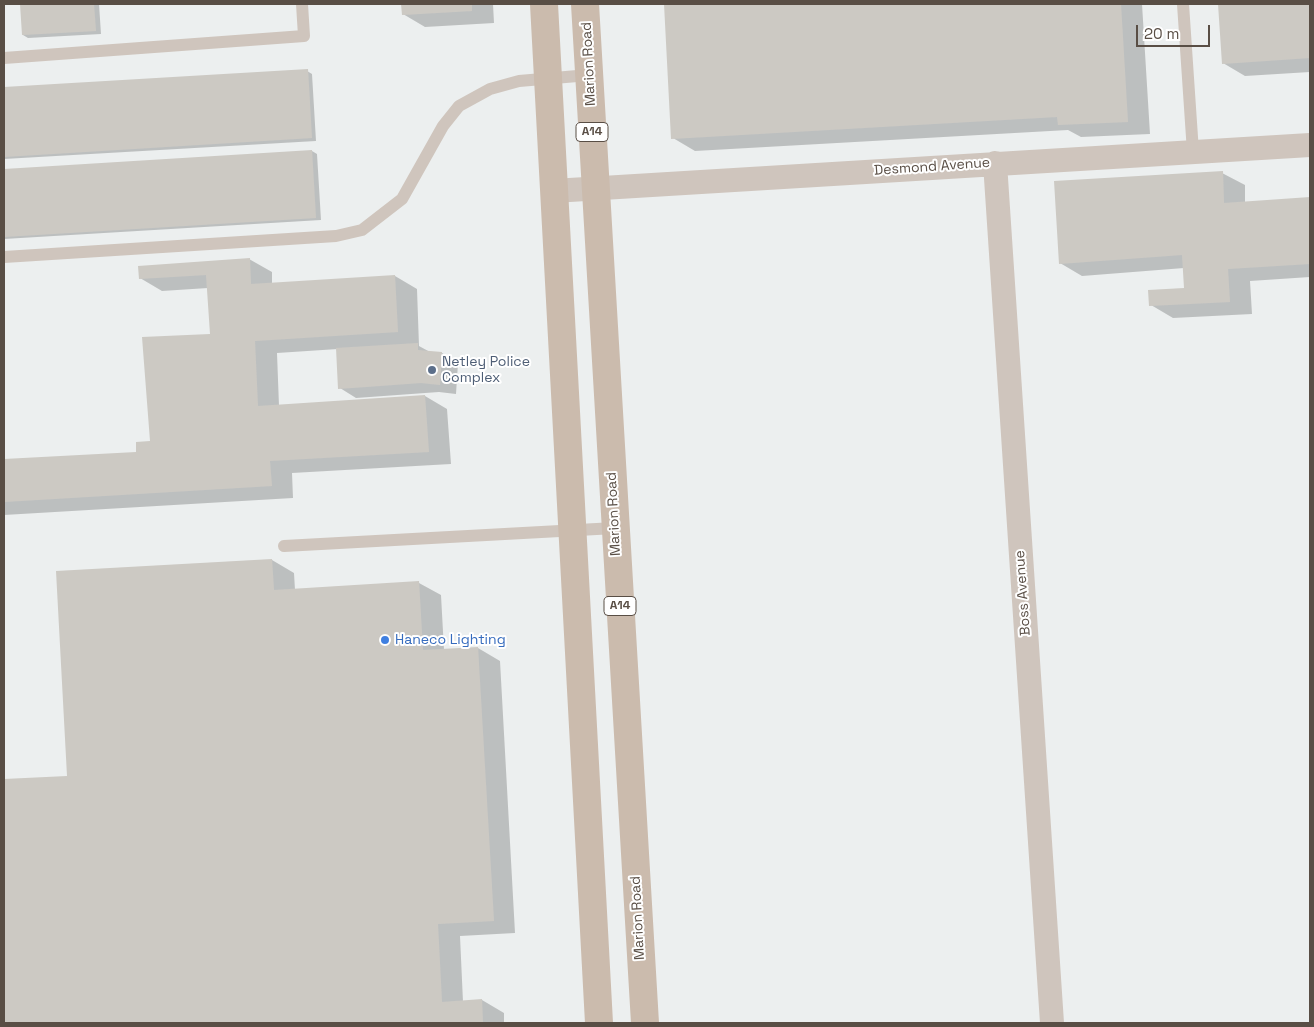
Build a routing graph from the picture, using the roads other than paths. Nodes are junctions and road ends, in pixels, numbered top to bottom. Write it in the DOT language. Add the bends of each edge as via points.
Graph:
graph roads {
  1 [pos="302,4"];
  2 [pos="544,4"];
  3 [pos="585,4"];
  4 [pos="1183,4"];
  5 [pos="4,58"];
  6 [pos="589,75"];
  7 [pos="548,78"];
  8 [pos="1310,145"];
  9 [pos="1193,152"];
  10 [pos="995,163"];
  11 [pos="595,189"];
  12 [pos="553,191"];
  13 [pos="4,257"];
  14 [pos="615,528"];
  15 [pos="572,530"];
  16 [pos="284,546"];
  17 [pos="599,1023"];
  18 [pos="645,1023"];
  19 [pos="1052,1023"];
  1 -- 5 [label="lane" via="304,36"];
  2 -- 7 [label="main road"];
  3 -- 6 [label="main road, Marion Road / A14"];
  4 -- 9 [label="lane"];
  6 -- 7 [label="lane"];
  6 -- 11 [label="main road, Marion Road / A14"];
  7 -- 12 [label="main road"];
  7 -- 13 [label="lane" via="490,89 459,106 443,126 402,200 362,230 336,236"];
  8 -- 9 [label="street, Desmond Avenue"];
  9 -- 10 [label="street, Desmond Avenue"];
  10 -- 11 [label="street, Desmond Avenue"];
  10 -- 19 [label="street, Boss Avenue"];
  11 -- 12 [label="street, Desmond Avenue"];
  11 -- 14 [label="main road, Marion Road / A14"];
  12 -- 15 [label="main road"];
  14 -- 15 [label="lane"];
  14 -- 18 [label="main road, Marion Road / A14"];
  15 -- 16 [label="lane"];
  15 -- 17 [label="main road"];
}
